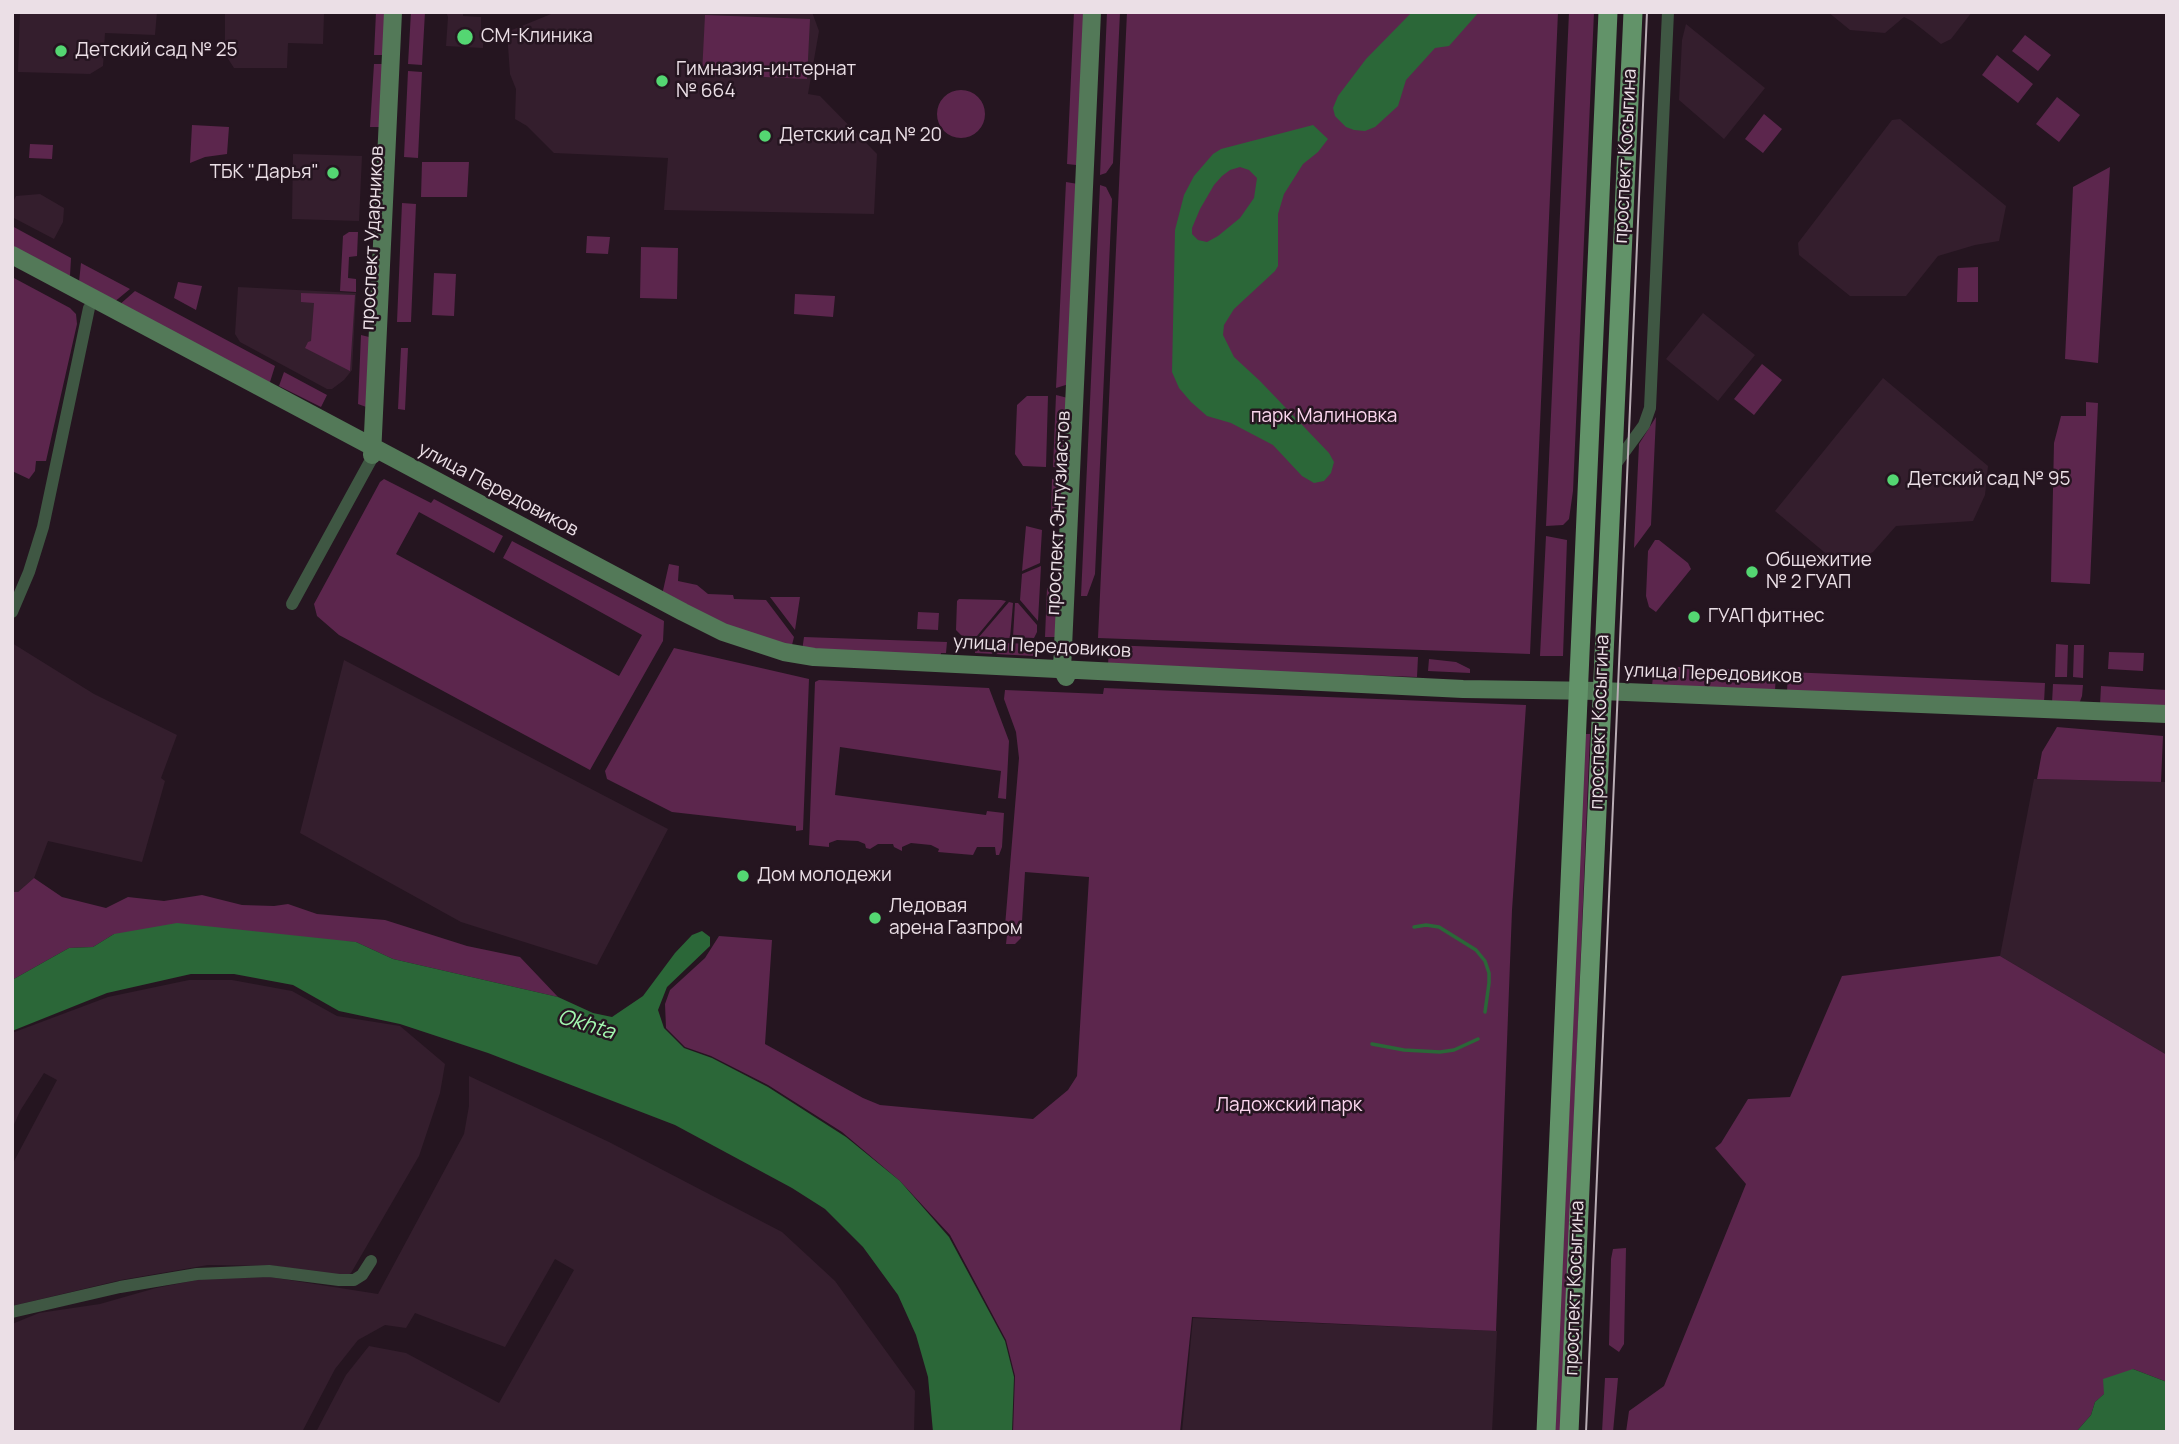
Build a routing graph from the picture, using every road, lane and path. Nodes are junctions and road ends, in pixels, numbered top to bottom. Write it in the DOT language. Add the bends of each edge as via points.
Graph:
graph roads {
  1 [pos="393,12"];
  2 [pos="404,12"];
  3 [pos="1091,12"];
  4 [pos="1102,12"];
  5 [pos="1608,12"];
  6 [pos="1633,12"];
  7 [pos="1668,12"];
  8 [pos="396,67"];
  9 [pos="12,255"];
  10 [pos="12,267"];
  11 [pos="89,308"];
  12 [pos="376,452"];
  13 [pos="1611,471"];
  14 [pos="292,604"];
  15 [pos="12,612"];
  16 [pos="1067,673"];
  17 [pos="1578,697"];
  18 [pos="1601,697"];
  19 [pos="2167,714"];
  20 [pos="2167,726"];
  21 [pos="371,1261"];
  22 [pos="12,1312"];
  23 [pos="1546,1432"];
  24 [pos="1569,1432"];
  1 -- 8 [label="street, проспект Ударников"];
  2 -- 8 [label="street, проспект Ударников"];
  3 -- 16 [label="street, проспект Энтузиастов"];
  4 -- 16 [label="street, проспект Энтузиастов"];
  5 -- 17 [label="main road, проспект Косыгина"];
  6 -- 13 [label="main road, проспект Косыгина"];
  7 -- 13 [label="street" via="1650,408 1644,425"];
  8 -- 12 [label="street, проспект Ударников"];
  9 -- 12 [label="street, улица Передовиков"];
  10 -- 11 [label="street, улица Передовиков"];
  11 -- 12 [label="street, улица Передовиков"];
  11 -- 15 [label="street" via="43,527"];
  12 -- 14 [label="street, проспект Ударников"];
  12 -- 16 [label="street, улица Передовиков" via="678,622 781,663 817,668"];
  13 -- 18 [label="main road, проспект Косыгина"];
  16 -- 17 [label="street, улица Передовиков" via="1462,700"];
  17 -- 18 [label="street, улица Передовиков"];
  17 -- 23 [label="main road, проспект Косыгина"];
  18 -- 19 [label="street, улица Передовиков"];
  18 -- 20 [label="street, улица Передовиков"];
  18 -- 24 [label="main road, проспект Косыгина"];
  21 -- 22 [label="street" via="354,1280 269,1271 197,1274"];
}
